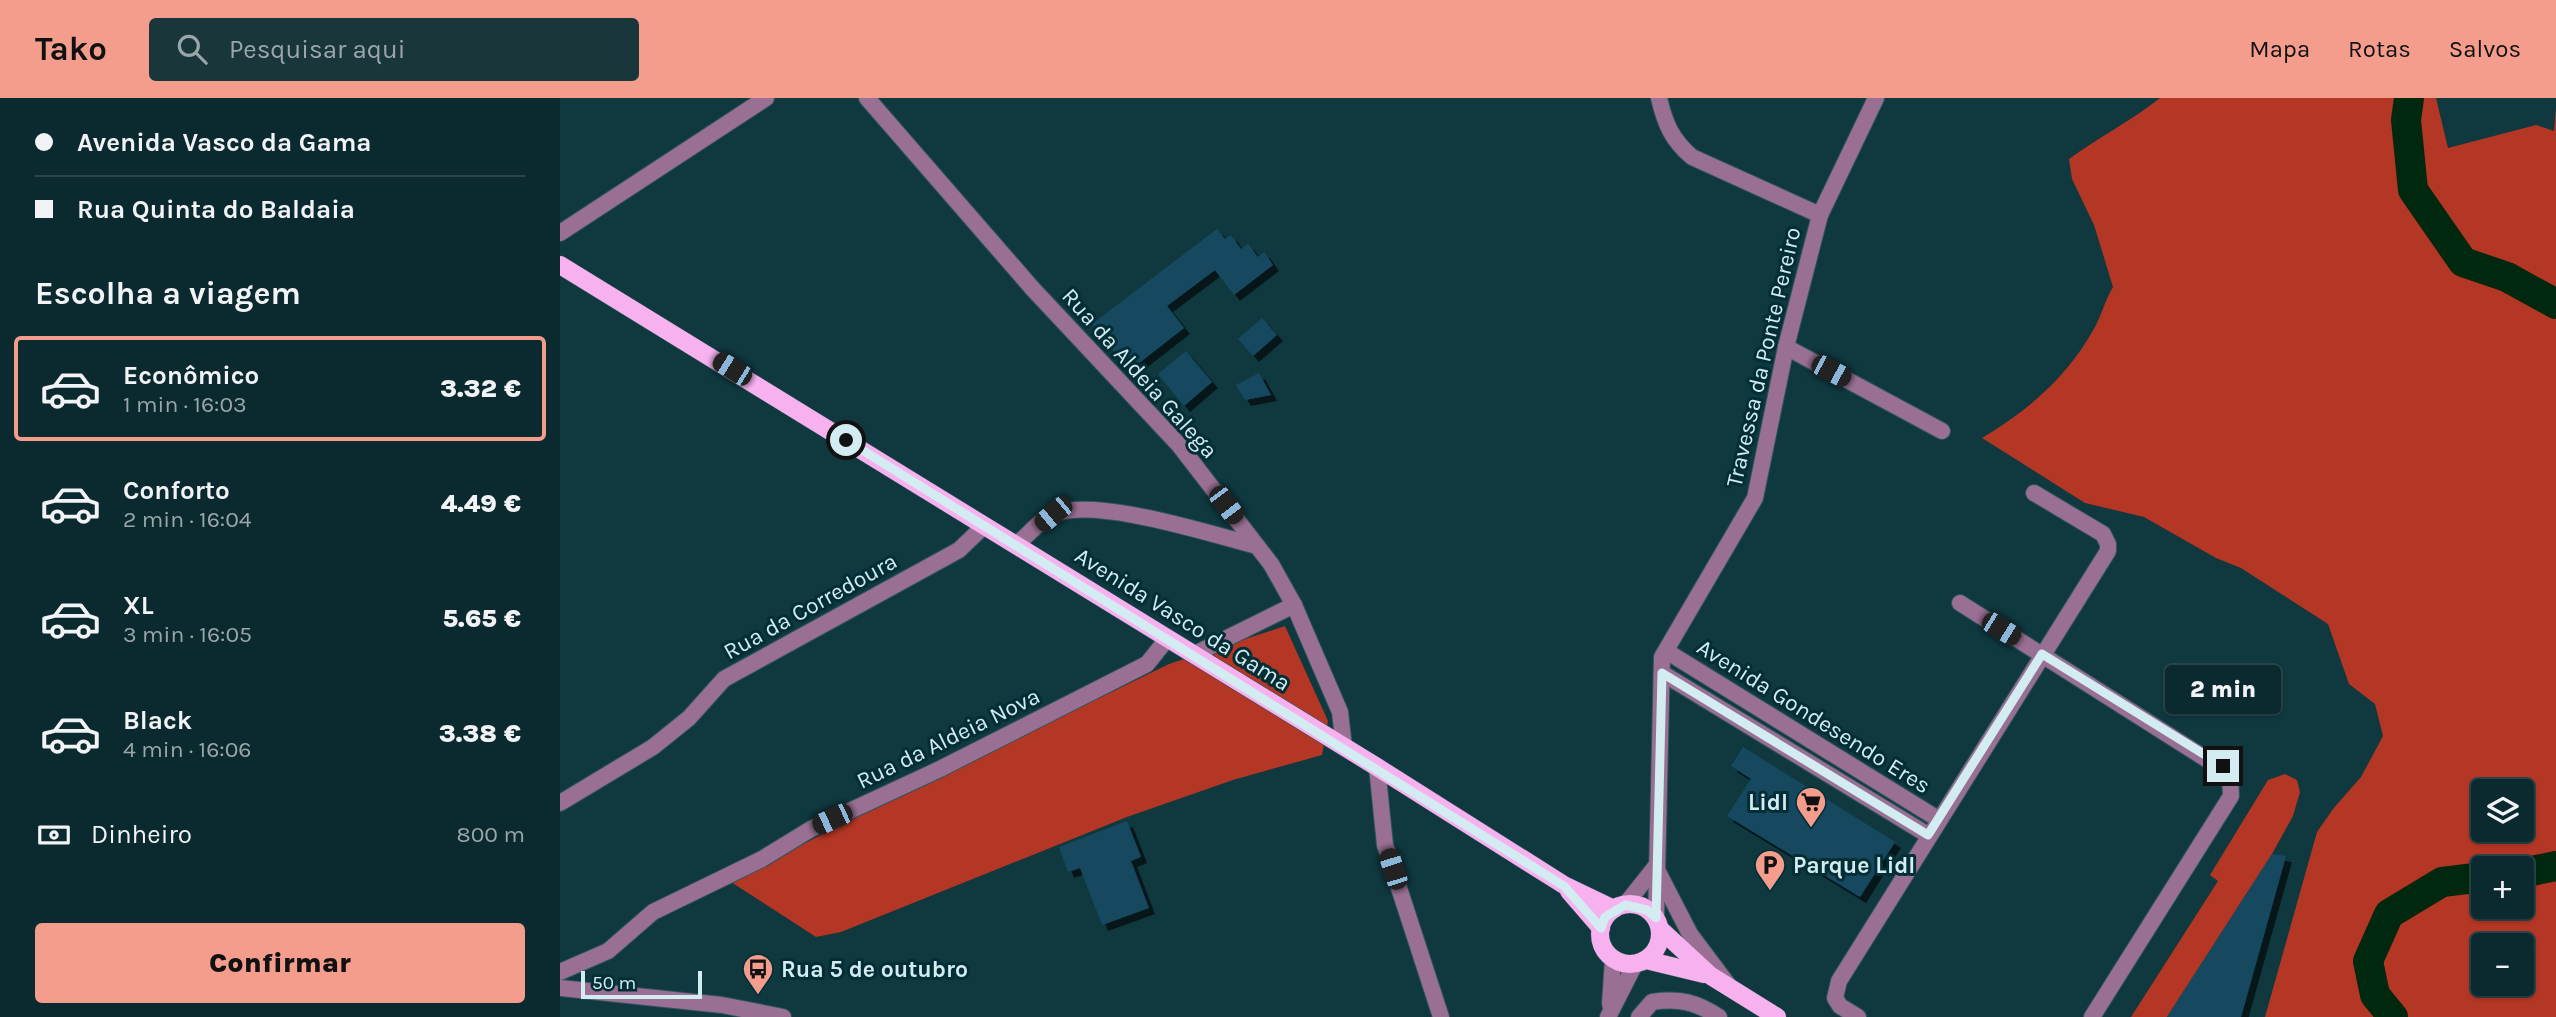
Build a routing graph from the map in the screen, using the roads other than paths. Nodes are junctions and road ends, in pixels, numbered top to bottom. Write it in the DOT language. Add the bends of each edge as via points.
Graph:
graph roads {
  1 [pos="766,98"];
  2 [pos="867,98"];
  3 [pos="1659,98"];
  4 [pos="1876,98"];
  5 [pos="1820,215"];
  6 [pos="560,233"];
  7 [pos="560,265"];
  8 [pos="1786,347"];
  9 [pos="1942,431"];
  10 [pos="2034,493"];
  11 [pos="984,526"];
  12 [pos="1016,545"];
  13 [pos="1257,546"];
  14 [pos="1960,603"];
  15 [pos="1294,605"];
  16 [pos="1167,639"];
  17 [pos="1666,651"];
  18 [pos="2042,654"];
  19 [pos="1193,655"];
  20 [pos="1662,673"];
  21 [pos="1344,747"];
  22 [pos="1377,767"];
  23 [pos="560,803"];
  24 [pos="1938,819"];
  25 [pos="1928,835"];
  26 [pos="1656,866"];
  27 [pos="1564,886"];
  28 [pos="1619,907"];
  29 [pos="1658,924"];
  30 [pos="1601,928"];
  31 [pos="1613,959"];
  32 [pos="1640,962"];
  33 [pos="560,972"];
  34 [pos="1711,976"];
  35 [pos="560,988"];
  36 [pos="1731,988"];
  37 [pos="1609,1013"];
  38 [pos="783,1017"];
  39 [pos="1441,1017"];
  40 [pos="1639,1017"];
  41 [pos="1719,1017"];
  42 [pos="1777,1017"];
  43 [pos="1858,1017"];
  44 [pos="2092,1017"];
  1 -- 6 [label="street"];
  2 -- 13 [label="street, Rua da Aldeia Galega" via="1032,288 1179,445"];
  3 -- 5 [label="street" via="1665,124 1692,157"];
  4 -- 5 [label="street, Travessa da Ponte Pereiro"];
  5 -- 8 [label="street, Travessa da Ponte Pereiro"];
  7 -- 11 [label="main road, Avenida Vasco da Gama"];
  8 -- 9 [label="street"];
  8 -- 17 [label="street, Travessa da Ponte Pereiro" via="1755,498"];
  10 -- 18 [label="street" via="2103,534 2108,544 2108,551"];
  11 -- 12 [label="main road, Avenida Vasco da Gama"];
  11 -- 23 [label="street, Rua da Corredoura" via="959,550 724,679 690,718 653,747"];
  12 -- 13 [label="street" via="1053,514 1086,508"];
  12 -- 16 [label="main road, Avenida Vasco da Gama"];
  13 -- 15 [label="street, Rua da Aldeia Galega"];
  14 -- 18 [label="street"];
  15 -- 19 [label="street"];
  15 -- 21 [label="street, Rua da Aldeia Galega" via="1340,712"];
  16 -- 19 [label="main road, Avenida Vasco da Gama"];
  16 -- 33 [label="street, Rua da Aldeia Nova" via="1147,664 811,829 762,859 653,912 608,951"];
  17 -- 20 [label="street, Travessa da Ponte Pereiro"];
  17 -- 24 [label="street, Avenida Gondesendo Eres"];
  18 -- 24 [label="street"];
  18 -- 44 [label="street" via="2231,774 2231,796"];
  19 -- 21 [label="main road, Avenida Vasco da Gama"];
  20 -- 25 [label="street, Avenida Gondesendo Eres"];
  20 -- 26 [label="street, Travessa da Ponte Pereiro"];
  21 -- 22 [label="main road, Avenida Vasco da Gama"];
  22 -- 27 [label="main road, Avenida Vasco da Gama"];
  22 -- 39 [label="street" via="1385,845"];
  24 -- 25 [label="street"];
  25 -- 43 [label="street" via="1839,981 1835,998"];
  26 -- 28 [label="street"];
  26 -- 29 [label="street, Travessa da Ponte Pereiro"];
  26 -- 36 [label="street" via="1690,934"];
  27 -- 28 [label="main road, Avenida Vasco da Gama"];
  27 -- 30 [label="main road, Avenida Vasco da Gama"];
  28 -- 29 [label="main road, Avenida Vasco da Gama" via="1647,910"];
  28 -- 30 [label="main road"];
  29 -- 32 [label="main road" via="1654,952"];
  29 -- 34 [label="main road, Avenida Vasco da Gama"];
  30 -- 31 [label="main road, Avenida Vasco da Gama" via="1600,939"];
  31 -- 32 [label="main road, Avenida Vasco da Gama"];
  31 -- 37 [label="street"];
  32 -- 34 [label="main road, Avenida Vasco da Gama" via="1674,964"];
  32 -- 37 [label="street"];
  34 -- 36 [label="main road, Avenida Vasco da Gama"];
  35 -- 38 [label="street"];
  36 -- 42 [label="main road, Avenida Vasco da Gama"];
  40 -- 41 [label="street" via="1652,1002 1673,999 1696,1002"];
}
